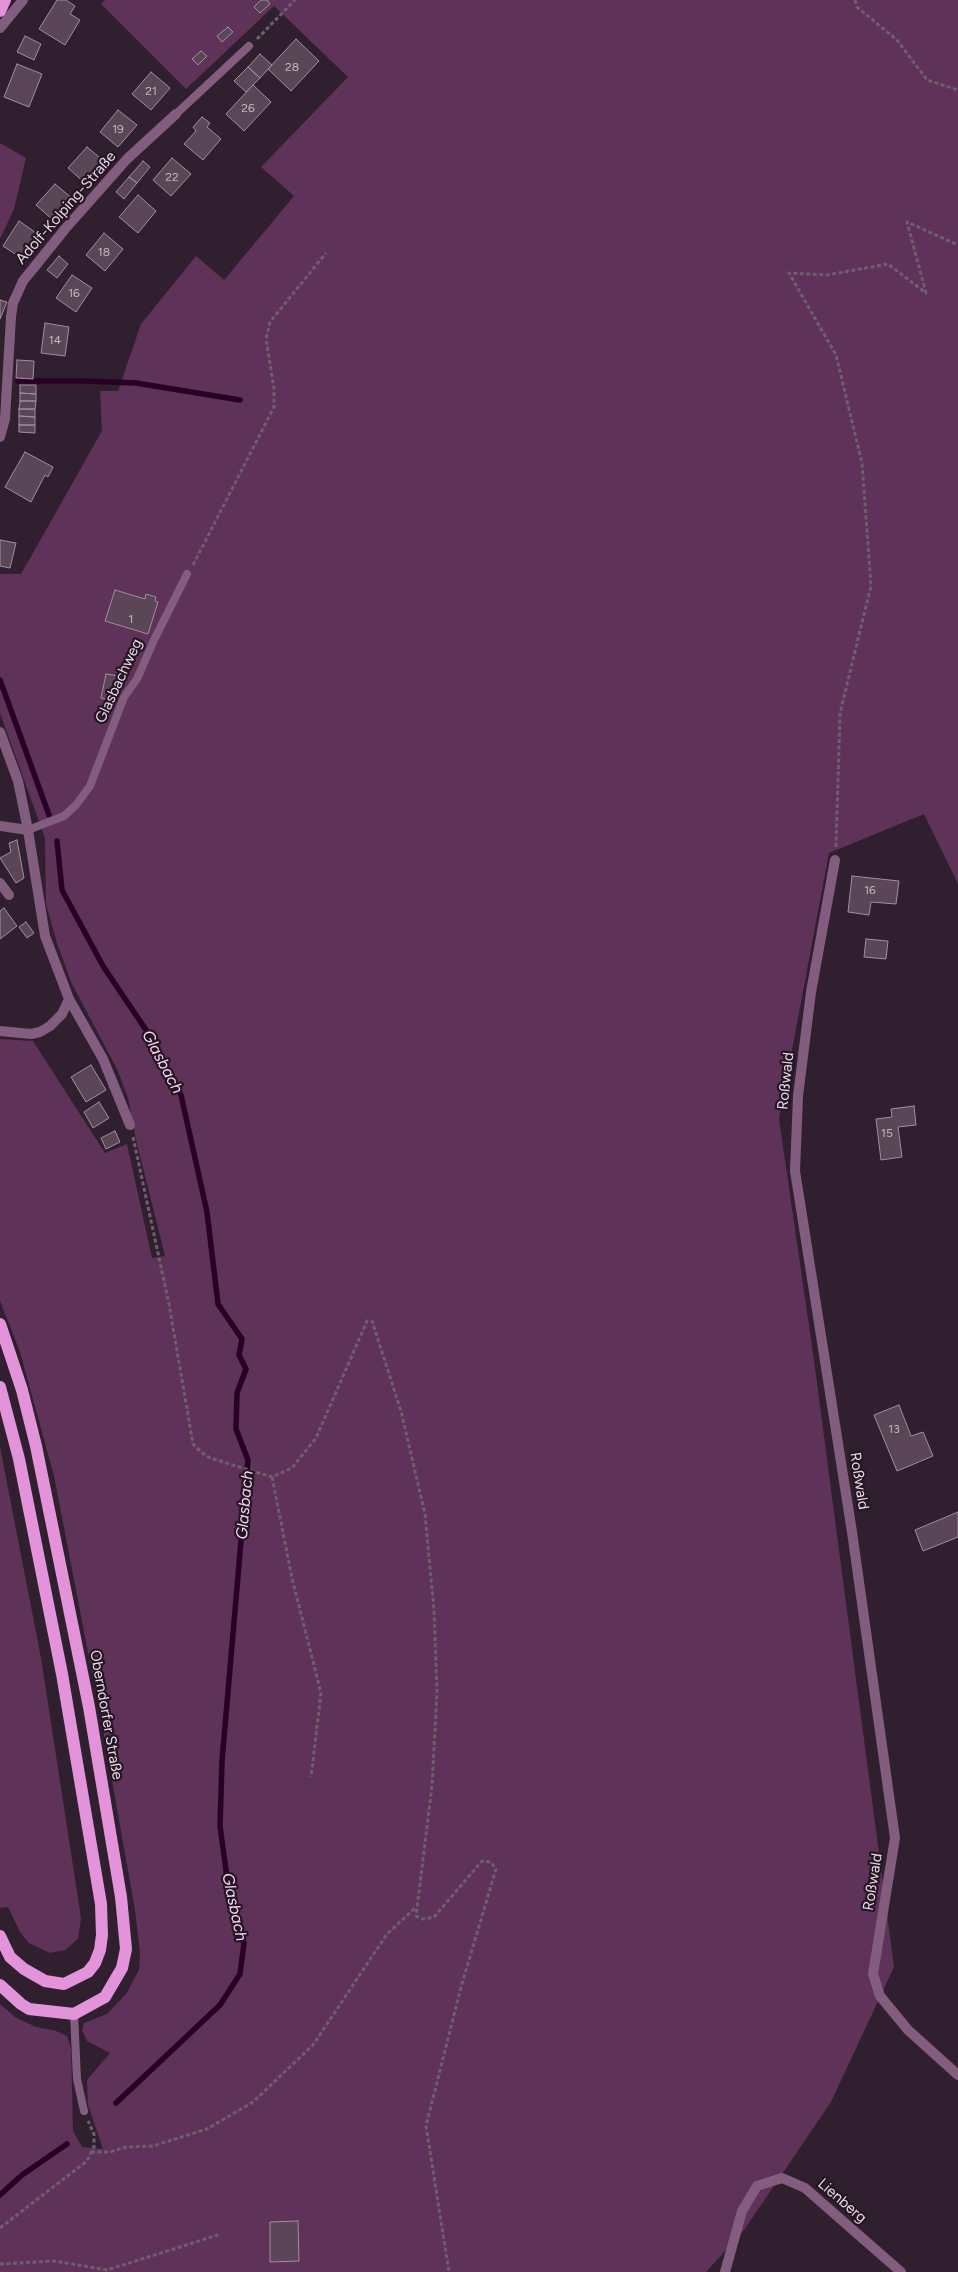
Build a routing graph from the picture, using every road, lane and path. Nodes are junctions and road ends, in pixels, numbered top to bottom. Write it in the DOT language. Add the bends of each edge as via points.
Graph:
graph roads {
  1 [pos="5,0"];
  2 [pos="23,0"];
  3 [pos="295,0"];
  4 [pos="855,0"];
  5 [pos="0,11"];
  6 [pos="0,28"];
  7 [pos="249,46"];
  8 [pos="958,90"];
  9 [pos="176,114"];
  10 [pos="958,245"];
  11 [pos="326,253"];
  12 [pos="0,437"];
  13 [pos="187,574"];
  14 [pos="0,732"];
  15 [pos="0,826"];
  16 [pos="28,830"];
  17 [pos="835,860"];
  18 [pos="0,883"];
  19 [pos="9,895"];
  20 [pos="69,999"];
  21 [pos="0,1031"];
  22 [pos="130,1125"];
  23 [pos="0,1324"];
  24 [pos="0,1387"];
  25 [pos="272,1477"];
  26 [pos="311,1776"];
  27 [pos="415,1908"];
  28 [pos="0,1936"];
  29 [pos="0,1985"];
  30 [pos="74,2014"];
  31 [pos="958,2075"];
  32 [pos="84,2111"];
  33 [pos="91,2152"];
  34 [pos="0,2228"];
  35 [pos="218,2235"];
  36 [pos="0,2264"];
  37 [pos="449,2272"];
  38 [pos="725,2272"];
  39 [pos="901,2272"];
  1 -- 5 [label="main road"];
  2 -- 6 [label="street"];
  3 -- 7 [label="path"];
  4 -- 8 [label="path" via="857,7 897,40 927,80"];
  7 -- 9 [label="lane, Adolf-Kolping-Straße"];
  9 -- 12 [label="street, Adolf-Kolping-Straße" via="127,159 23,281 13,303 5,419"];
  10 -- 17 [label="path" via="906,222 926,293 888,264 827,275 789,273 836,355 862,463 871,586 840,714"];
  11 -- 13 [label="path" via="270,322 266,339 274,407"];
  13 -- 16 [label="lane, Glasbachweg" via="138,679 124,697 90,786 64,816"];
  14 -- 16 [label="street" via="18,782"];
  15 -- 16 [label="street"];
  16 -- 20 [label="street" via="45,936"];
  17 -- 31 [label="street, Roßwald" via="811,992 798,1096 795,1171 852,1532 895,1838 873,1974 880,1996 908,2030"];
  18 -- 19 [label="street"];
  20 -- 21 [label="street" via="62,1014 40,1032"];
  20 -- 22 [label="street" via="103,1059"];
  22 -- 25 [label="path" via="169,1304 194,1444 210,1458"];
  23 -- 30 [label="main road, Oberndorfer Straße" via="36,1446 89,1707 121,1897 126,1949 122,1968 105,1997"];
  24 -- 28 [label="main road" via="19,1459 62,1674 101,1904 102,1935 100,1950 88,1972 64,1984 45,1981 24,1969 10,1956"];
  25 -- 26 [label="path" via="292,1578 321,1693"];
  25 -- 27 [label="path" via="292,1468 316,1438 367,1321 372,1321 401,1411 425,1514 434,1610 436,1692 432,1786"];
  27 -- 33 [label="path" via="387,1934 313,2045 253,2102 207,2129 153,2146"];
  27 -- 37 [label="path" via="416,1916 423,1919 434,1917 482,1862 491,1862 496,1869 461,1986 426,2126"];
  29 -- 30 [label="main road" via="29,2009"];
  30 -- 32 [label="lane" via="77,2079"];
  32 -- 33 [label="path" via="94,2134"];
  33 -- 34 [label="path" via="87,2161"];
  35 -- 36 [label="path" via="107,2270 55,2260"];
  38 -- 39 [label="street, Lienberg" via="742,2211 752,2194 757,2186 782,2178 805,2188"];
}
